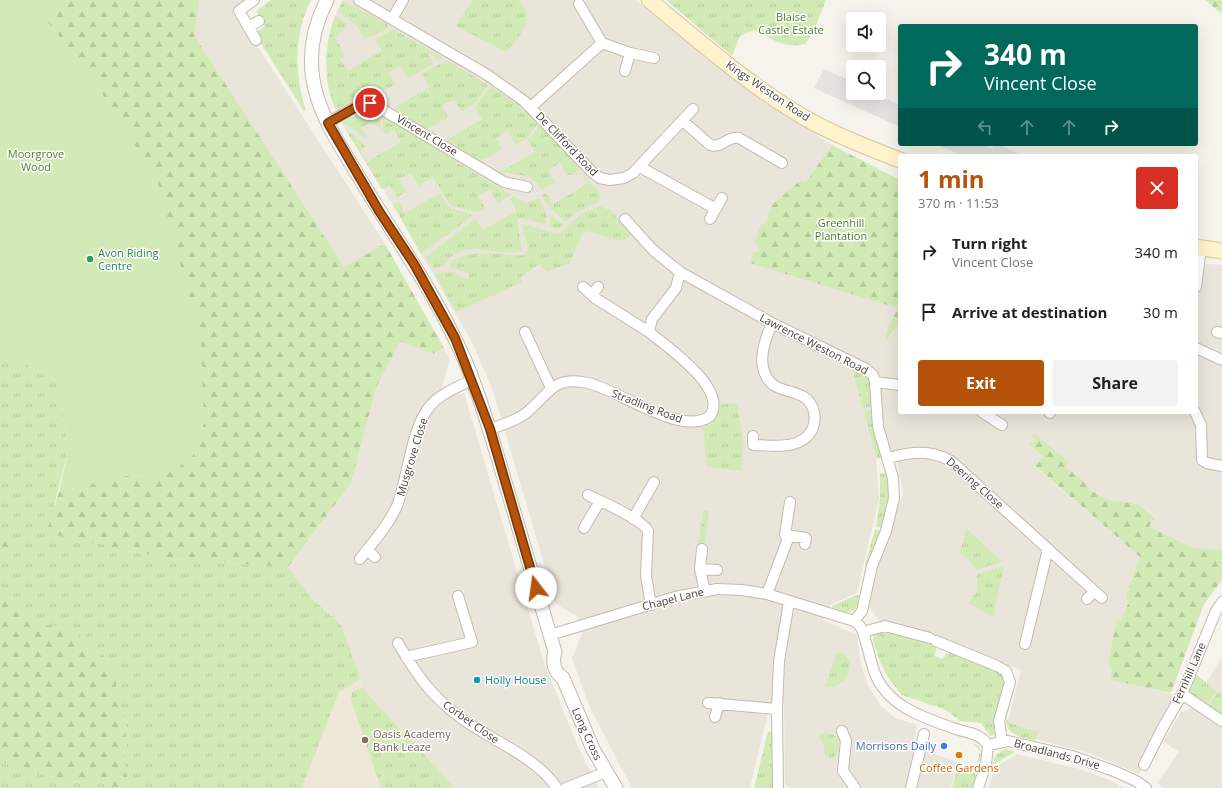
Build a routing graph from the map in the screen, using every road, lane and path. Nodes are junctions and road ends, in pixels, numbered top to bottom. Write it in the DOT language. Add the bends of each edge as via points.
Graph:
graph roads {
  1 [pos="254,0"];
  2 [pos="327,0"];
  3 [pos="359,0"];
  4 [pos="404,0"];
  5 [pos="650,0"];
  6 [pos="579,4"];
  7 [pos="392,19"];
  8 [pos="259,21"];
  9 [pos="248,27"];
  10 [pos="256,40"];
  11 [pos="602,43"];
  12 [pos="630,53"];
  13 [pos="654,58"];
  14 [pos="626,71"];
  15 [pos="531,107"];
  16 [pos="693,109"];
  17 [pos="683,120"];
  18 [pos="328,123"];
  19 [pos="898,159"];
  20 [pos="782,163"];
  21 [pos="640,167"];
  22 [pos="527,187"];
  23 [pos="722,198"];
  24 [pos="716,209"];
  25 [pos="625,219"];
  26 [pos="710,220"];
  27 [pos="1199,247"];
  28 [pos="1222,251"];
  29 [pos="1198,260"];
  30 [pos="680,272"];
  31 [pos="583,287"];
  32 [pos="772,323"];
  33 [pos="649,332"];
  34 [pos="525,337"];
  35 [pos="1198,349"];
  36 [pos="1222,360"];
  37 [pos="472,380"];
  38 [pos="894,381"];
  39 [pos="875,382"];
  40 [pos="551,388"];
  41 [pos="985,414"];
  42 [pos="1196,414"];
  43 [pos="1002,425"];
  44 [pos="490,429"];
  45 [pos="753,436"];
  46 [pos="888,458"];
  47 [pos="1222,466"];
  48 [pos="654,482"];
  49 [pos="588,495"];
  50 [pos="600,501"];
  51 [pos="790,502"];
  52 [pos="633,519"];
  53 [pos="584,528"];
  54 [pos="789,536"];
  55 [pos="805,544"];
  56 [pos="702,549"];
  57 [pos="1048,549"];
  58 [pos="367,550"];
  59 [pos="375,557"];
  60 [pos="360,559"];
  61 [pos="700,569"];
  62 [pos="717,570"];
  63 [pos="705,591"];
  64 [pos="767,594"];
  65 [pos="458,596"];
  66 [pos="1087,599"];
  67 [pos="789,602"];
  68 [pos="1222,602"];
  69 [pos="651,605"];
  70 [pos="854,621"];
  71 [pos="863,632"];
  72 [pos="550,635"];
  73 [pos="398,643"];
  74 [pos="1024,644"];
  75 [pos="406,657"];
  76 [pos="1182,694"];
  77 [pos="708,703"];
  78 [pos="719,703"];
  79 [pos="777,709"];
  80 [pos="714,717"];
  81 [pos="1222,721"];
  82 [pos="842,731"];
  83 [pos="924,734"];
  84 [pos="1002,741"];
  85 [pos="988,745"];
  86 [pos="1144,765"];
  87 [pos="606,772"];
  88 [pos="557,788"];
  89 [pos="566,788"];
  90 [pos="616,788"];
  91 [pos="778,788"];
  92 [pos="855,788"];
  93 [pos="911,788"];
  94 [pos="978,788"];
  95 [pos="1146,788"];
  1 -- 9 [label="street" via="238,11"];
  2 -- 18 [label="street, Long Cross" via="314,31 311,59 316,91"];
  3 -- 7 [label="street, De Clifford Road"];
  4 -- 7 [label="street"];
  5 -- 19 [label="main road, Kings Weston Road" via="727,63 784,104 855,143"];
  6 -- 11 [label="street"];
  7 -- 15 [label="street, De Clifford Road" via="486,74"];
  8 -- 9 [label="street"];
  9 -- 10 [label="street"];
  11 -- 12 [label="street"];
  11 -- 15 [label="street, De Clifford Road"];
  12 -- 13 [label="street"];
  12 -- 14 [label="street"];
  15 -- 21 [label="street, De Clifford Road" via="597,176 604,179 620,179"];
  16 -- 17 [label="street, De Clifford Road"];
  17 -- 20 [label="street" via="710,146 718,146 735,137 751,139"];
  17 -- 21 [label="street, De Clifford Road"];
  18 -- 22 [label="street, Vincent Close" via="361,104 373,104 504,182"];
  18 -- 37 [label="street, Long Cross" via="433,297 455,338"];
  21 -- 24 [label="street"];
  23 -- 24 [label="street"];
  24 -- 26 [label="street"];
  25 -- 30 [label="street, Lawrence Weston Road" via="653,250"];
  27 -- 28 [label="main road"];
  27 -- 29 [label="street"];
  30 -- 32 [label="street, Lawrence Weston Road"];
  30 -- 33 [label="street" via="676,288 654,315"];
  31 -- 33 [label="street" via="595,291"];
  32 -- 39 [label="street, Lawrence Weston Road" via="866,369 873,375"];
  32 -- 45 [label="street" via="763,348 765,375 775,386 806,398 813,409 814,422 808,435 791,445 753,445"];
  33 -- 40 [label="street, Stradling Road" via="703,380 713,403 712,413 707,419 701,422 675,419 589,383 566,382"];
  34 -- 40 [label="street"];
  35 -- 36 [label="street"];
  37 -- 44 [label="street, Long Cross"];
  37 -- 58 [label="street, Musgrove Close" via="437,399 425,413 396,507 388,523"];
  38 -- 39 [label="street"];
  39 -- 46 [label="street, Lawrence Weston Road" via="878,427"];
  40 -- 44 [label="street, Stradling Road" via="521,417"];
  41 -- 43 [label="street"];
  42 -- 47 [label="street" via="1201,425 1202,460"];
  44 -- 72 [label="street, Long Cross"];
  46 -- 57 [label="street, Deering Close" via="915,452 942,456 959,467"];
  46 -- 70 [label="street, Lawrence Weston Road" via="894,489 892,510 872,566 862,611"];
  48 -- 52 [label="street"];
  49 -- 50 [label="street"];
  50 -- 52 [label="street"];
  50 -- 53 [label="street"];
  51 -- 54 [label="street" via="785,535"];
  52 -- 69 [label="street" via="646,528 649,534 646,576"];
  54 -- 55 [label="street" via="806,538"];
  54 -- 64 [label="street"];
  56 -- 61 [label="street"];
  57 -- 66 [label="street, Deering Close" via="1098,594"];
  57 -- 74 [label="street"];
  58 -- 59 [label="street"];
  58 -- 60 [label="street, Musgrove Close"];
  61 -- 62 [label="street"];
  61 -- 63 [label="street"];
  63 -- 64 [label="street, Chapel Lane" via="729,589"];
  63 -- 69 [label="street, Chapel Lane"];
  64 -- 67 [label="street, Chapel Lane"];
  65 -- 75 [label="street" via="472,642"];
  67 -- 70 [label="street, Chapel Lane"];
  67 -- 79 [label="street" via="780,648"];
  68 -- 76 [label="street, Fernhill Lane"];
  69 -- 72 [label="street, Chapel Lane"];
  70 -- 71 [label="street"];
  71 -- 84 [label="street" via="885,626 997,666 1008,675 1010,682 999,721"];
  71 -- 85 [label="street" via="874,672 892,698 907,710 975,734 983,738"];
  72 -- 87 [label="street, Long Cross" via="555,652 566,672 563,678 582,726"];
  73 -- 75 [label="street, Corbet Close"];
  75 -- 88 [label="street, Corbet Close" via="421,681 440,701 534,765"];
  76 -- 81 [label="street"];
  76 -- 86 [label="street, Fernhill Lane"];
  77 -- 78 [label="street"];
  78 -- 79 [label="street"];
  78 -- 80 [label="street"];
  79 -- 91 [label="street"];
  82 -- 92 [label="street" via="846,741 843,771"];
  83 -- 93 [label="street"];
  84 -- 85 [label="street, Broadlands Drive"];
  84 -- 95 [label="street, Broadlands Drive" via="1085,760 1136,781"];
  85 -- 94 [label="street" via="986,764"];
  87 -- 89 [label="street"];
  87 -- 90 [label="street, Long Cross"];
}
